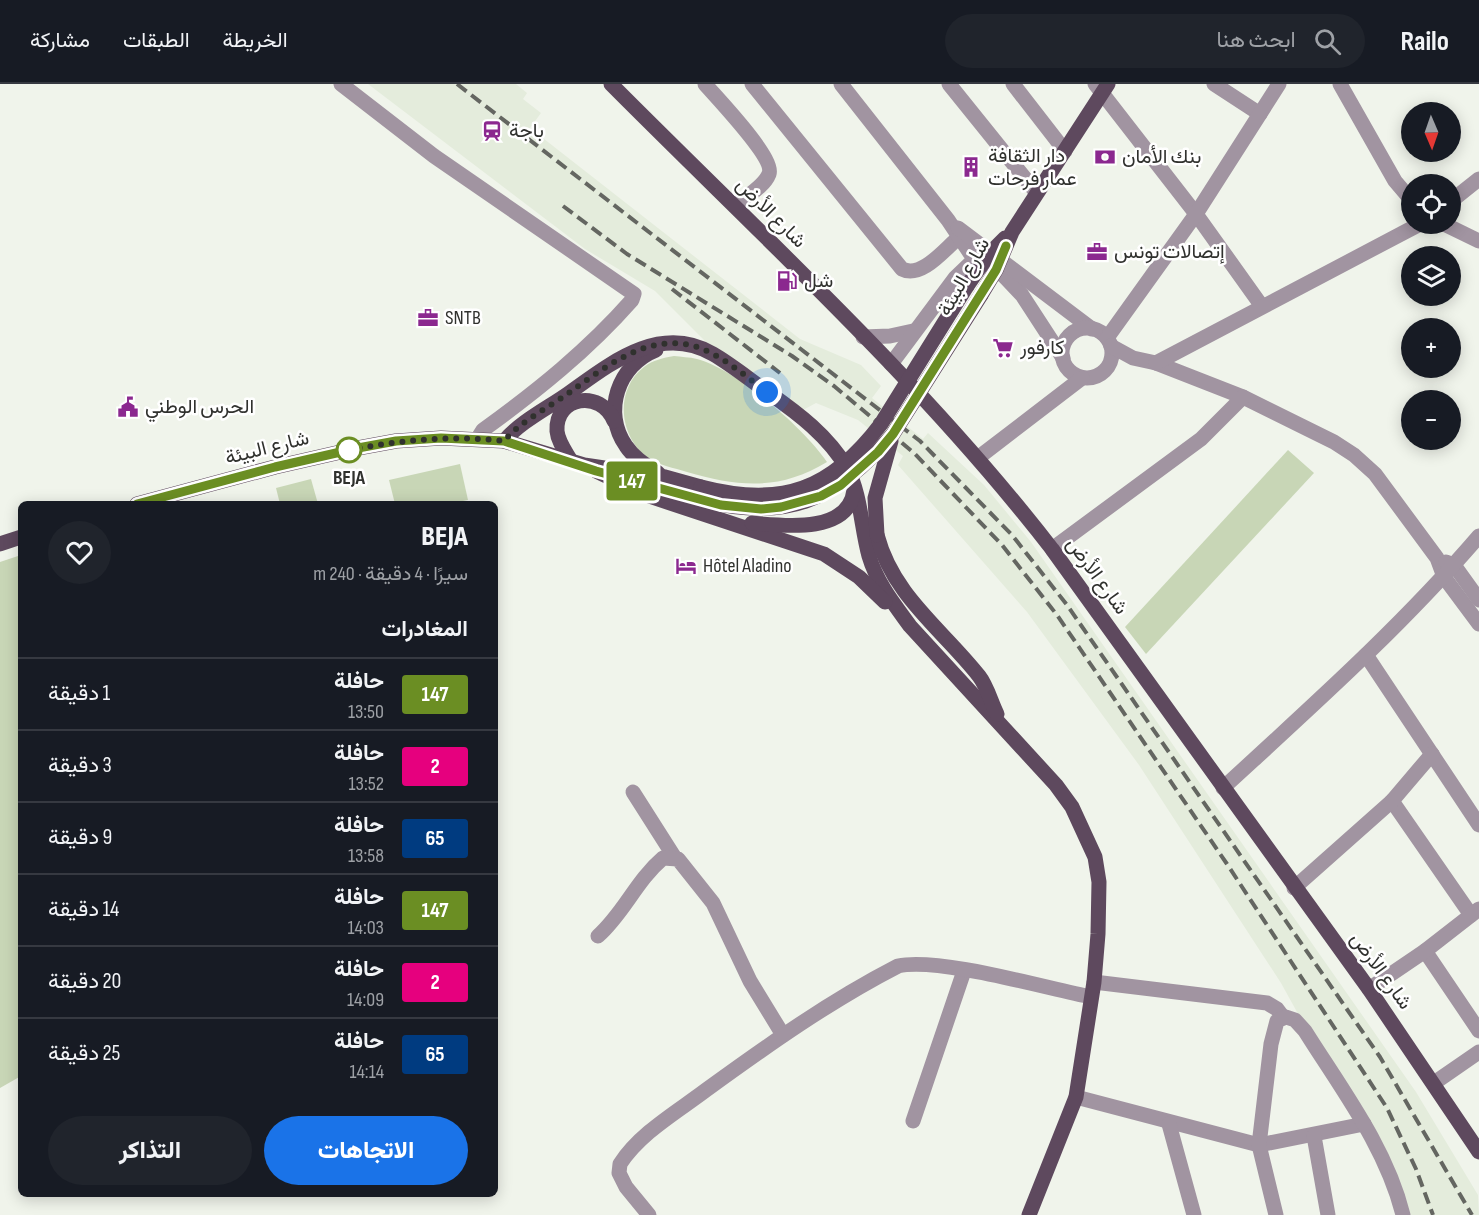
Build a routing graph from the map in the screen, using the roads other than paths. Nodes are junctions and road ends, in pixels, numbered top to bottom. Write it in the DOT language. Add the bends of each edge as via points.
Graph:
graph roads {
  1 [pos="341,84"];
  2 [pos="611,84"];
  3 [pos="705,84"];
  4 [pos="752,84"];
  5 [pos="841,84"];
  6 [pos="949,84"];
  7 [pos="1013,84"];
  8 [pos="1214,84"];
  9 [pos="1279,84"];
  10 [pos="1340,84"];
  11 [pos="1102,87"];
  12 [pos="1260,114"];
  13 [pos="1065,151"];
  14 [pos="1479,179"];
  15 [pos="1401,188"];
  16 [pos="1036,192"];
  17 [pos="1461,193"];
  18 [pos="735,206"];
  19 [pos="1196,214"];
  20 [pos="948,220"];
  21 [pos="1461,232"];
  22 [pos="1401,234"];
  23 [pos="958,238"];
  24 [pos="1479,241"];
  25 [pos="988,259"];
  26 [pos="1261,305"];
  27 [pos="1092,329"];
  28 [pos="914,331"];
  29 [pos="864,337"];
  30 [pos="1109,342"];
  31 [pos="674,345"];
  32 [pos="1063,358"];
  33 [pos="1133,358"];
  34 [pos="1156,363"];
  35 [pos="891,364"];
  36 [pos="560,370"];
  37 [pos="1105,371"];
  38 [pos="1082,378"];
  39 [pos="1244,397"];
  40 [pos="570,399"];
  41 [pos="898,427"];
  42 [pos="617,430"];
  43 [pos="478,438"];
  44 [pos="504,441"];
  45 [pos="979,457"];
  46 [pos="584,466"];
  47 [pos="665,477"];
  48 [pos="854,487"];
  49 [pos="699,493"];
  50 [pos="148,501"];
  51 [pos="705,514"];
  52 [pos="1479,536"];
  53 [pos="18,538"];
  54 [pos="0,544"];
  55 [pos="1052,549"];
  56 [pos="1449,571"];
  57 [pos="1479,600"];
  58 [pos="1479,624"];
  59 [pos="910,626"];
  60 [pos="1365,655"];
  61 [pos="1004,727"];
  62 [pos="1432,754"];
  63 [pos="1224,788"];
  64 [pos="633,792"];
  65 [pos="1392,801"];
  66 [pos="1479,825"];
  67 [pos="675,858"];
  68 [pos="1294,888"];
  69 [pos="1475,912"];
  70 [pos="598,936"];
  71 [pos="1425,951"];
  72 [pos="964,970"];
  73 [pos="1369,988"];
  74 [pos="1093,990"];
  75 [pos="1282,1017"];
  76 [pos="1479,1031"];
  77 [pos="783,1035"];
  78 [pos="1479,1052"];
  79 [pos="1434,1083"];
  80 [pos="1076,1097"];
  81 [pos="913,1120"];
  82 [pos="1169,1124"];
  83 [pos="1364,1124"];
  84 [pos="1314,1136"];
  85 [pos="1259,1145"];
  86 [pos="1478,1150"];
  87 [pos="649,1215"];
  88 [pos="1029,1215"];
  89 [pos="1194,1215"];
  90 [pos="1276,1215"];
  91 [pos="1328,1215"];
  92 [pos="1404,1215"];
  1 -- 36 [label="street" via="434,156 633,292 634,298 614,321"];
  2 -- 18 [label="main road, شارع الأرض"];
  3 -- 18 [label="street" via="756,144 770,167 762,184"];
  4 -- 23 [label="street" via="903,269 920,270"];
  5 -- 20 [label="street"];
  6 -- 16 [label="street"];
  7 -- 13 [label="street"];
  8 -- 12 [label="street"];
  9 -- 12 [label="street"];
  10 -- 15 [label="street"];
  11 -- 13 [label="main road, شارع البيئة"];
  11 -- 19 [label="street"];
  12 -- 19 [label="street"];
  13 -- 16 [label="main road, شارع البيئة"];
  14 -- 17 [label="street"];
  16 -- 25 [label="main road, شارع البيئة"];
  18 -- 29 [label="main road, شارع الأرض"];
  19 -- 26 [label="street"];
  19 -- 30 [label="street"];
  20 -- 23 [label="street"];
  20 -- 25 [label="street"];
  21 -- 24 [label="street"];
  22 -- 26 [label="street"];
  23 -- 25 [label="street"];
  25 -- 27 [label="street"];
  25 -- 28 [label="street" via="955,278"];
  25 -- 32 [label="street" via="1022,295"];
  25 -- 41 [label="main road, شارع البيئة, bridge" via="981,295"];
  25 -- 49 [label="main road, شارع البيئة, bridge" via="881,424 858,453 834,474 794,491 758,496"];
  26 -- 34 [label="street"];
  27 -- 30 [label="street"];
  27 -- 32 [label="street" via="1074,333 1067,340"];
  28 -- 29 [label="street"];
  28 -- 35 [label="street"];
  29 -- 35 [label="main road, شارع الأرض"];
  30 -- 33 [label="street"];
  30 -- 37 [label="street" via="1112,359"];
  31 -- 40 [label="main road" via="651,345 628,352"];
  31 -- 42 [label="main road" via="653,351 628,370 615,399"];
  31 -- 48 [label="main road" via="694,346 713,354 803,417 834,449"];
  32 -- 38 [label="street" via="1073,374"];
  33 -- 34 [label="street"];
  33 -- 37 [label="street"];
  34 -- 39 [label="street"];
  35 -- 45 [label="main road, شارع الأرض"];
  36 -- 40 [label="street"];
  36 -- 43 [label="street"];
  37 -- 38 [label="street"];
  38 -- 45 [label="street"];
  39 -- 55 [label="street" via="1201,439"];
  39 -- 56 [label="street" via="1334,442 1365,464"];
  40 -- 42 [label="main road" via="603,404"];
  40 -- 44 [label="main road" via="520,426"];
  40 -- 46 [label="main road" via="557,431"];
  41 -- 49 [label="main road, شارع البيئة, bridge" via="878,452 841,485 800,504 738,508"];
  41 -- 61 [label="main road, bridge" via="883,462 875,498 882,555 900,589 980,678"];
  42 -- 47 [label="main road" via="634,456"];
  43 -- 44 [label="main road, شارع البيئة"];
  43 -- 50 [label="main road, شارع البيئة" via="429,438 368,446"];
  44 -- 46 [label="main road, شارع البيئة"];
  45 -- 55 [label="main road, شارع الأرض"];
  46 -- 47 [label="main road, شارع البيئة"];
  46 -- 49 [label="main road, شارع البيئة"];
  46 -- 51 [label="main road" via="646,495"];
  47 -- 49 [label="main road, شارع البيئة"];
  48 -- 51 [label="main road" via="845,512 825,521 777,525"];
  48 -- 59 [label="main road" via="877,578"];
  51 -- 59 [label="main road" via="824,554 859,577"];
  52 -- 56 [label="street"];
  53 -- 54 [label="main road"];
  55 -- 63 [label="main road, شارع الأرض"];
  56 -- 57 [label="street"];
  56 -- 58 [label="street"];
  56 -- 60 [label="street"];
  59 -- 61 [label="main road"];
  60 -- 62 [label="street"];
  60 -- 63 [label="street"];
  61 -- 74 [label="main road" via="1067,800 1095,857 1099,882"];
  62 -- 65 [label="street"];
  62 -- 66 [label="street"];
  63 -- 68 [label="main road, شارع الأرض"];
  64 -- 67 [label="street"];
  65 -- 68 [label="street"];
  65 -- 69 [label="street"];
  67 -- 70 [label="street" via="663,858 650,870 618,916"];
  67 -- 77 [label="street" via="713,903 750,981"];
  68 -- 73 [label="main road, شارع الأرض"];
  69 -- 71 [label="street"];
  71 -- 73 [label="street"];
  71 -- 76 [label="street"];
  72 -- 74 [label="street"];
  72 -- 77 [label="street" via="898,966"];
  72 -- 81 [label="street"];
  73 -- 79 [label="main road, شارع الأرض"];
  74 -- 75 [label="street" via="1267,1003"];
  74 -- 80 [label="main road"];
  75 -- 83 [label="street" via="1295,1020 1305,1031"];
  75 -- 85 [label="street" via="1277,1021 1271,1044"];
  77 -- 87 [label="street" via="670,1117 623,1160 619,1168 621,1178"];
  78 -- 79 [label="street"];
  79 -- 86 [label="main road, شارع الأرض"];
  80 -- 82 [label="street"];
  80 -- 88 [label="main road"];
  82 -- 85 [label="street"];
  82 -- 89 [label="street"];
  83 -- 84 [label="street"];
  83 -- 92 [label="street" via="1383,1159"];
  84 -- 85 [label="street"];
  84 -- 91 [label="street"];
  85 -- 90 [label="street"];
}
